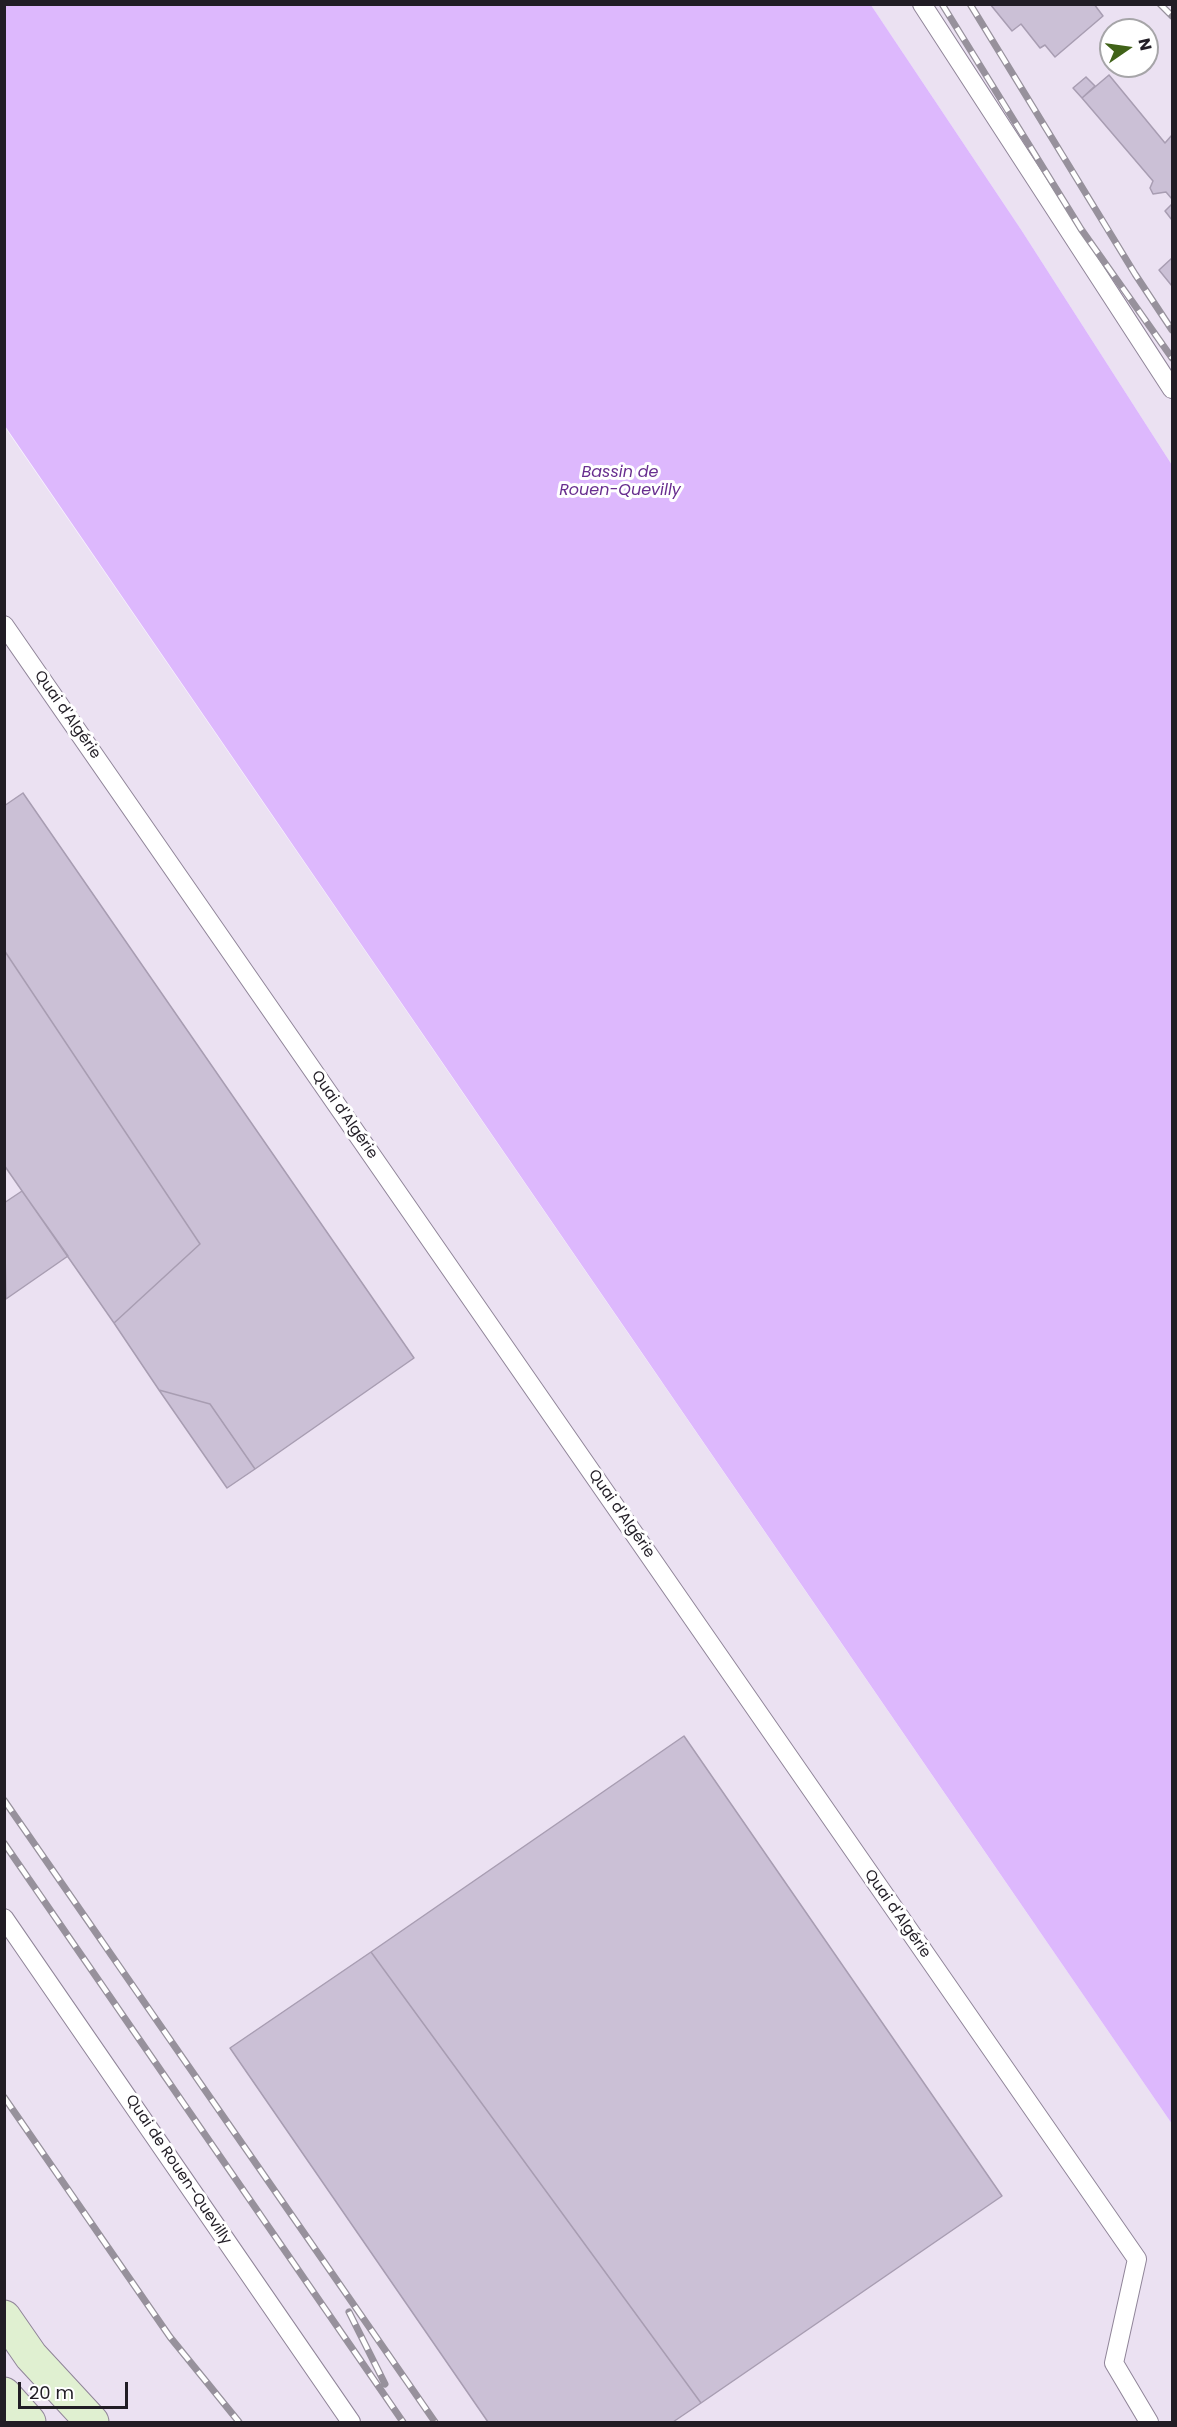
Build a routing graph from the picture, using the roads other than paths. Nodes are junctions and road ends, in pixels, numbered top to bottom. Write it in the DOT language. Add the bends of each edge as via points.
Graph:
graph roads {
  1 [pos="922,4"];
  2 [pos="1173,389"];
  3 [pos="4,625"];
  4 [pos="4,1918"];
  5 [pos="4,2317"];
  6 [pos="4,2394"];
  7 [pos="29,2422"];
  8 [pos="92,2422"];
  9 [pos="351,2422"];
  10 [pos="1149,2422"];
  1 -- 2 [label="lane"];
  3 -- 10 [label="lane, Quai d'Algérie" via="1137,2259 1114,2363"];
  4 -- 9 [label="lane, Quai de Rouen-Quevilly"];
  5 -- 8 [label="main road" via="31,2356"];
  6 -- 7 [label="main road"];
}
